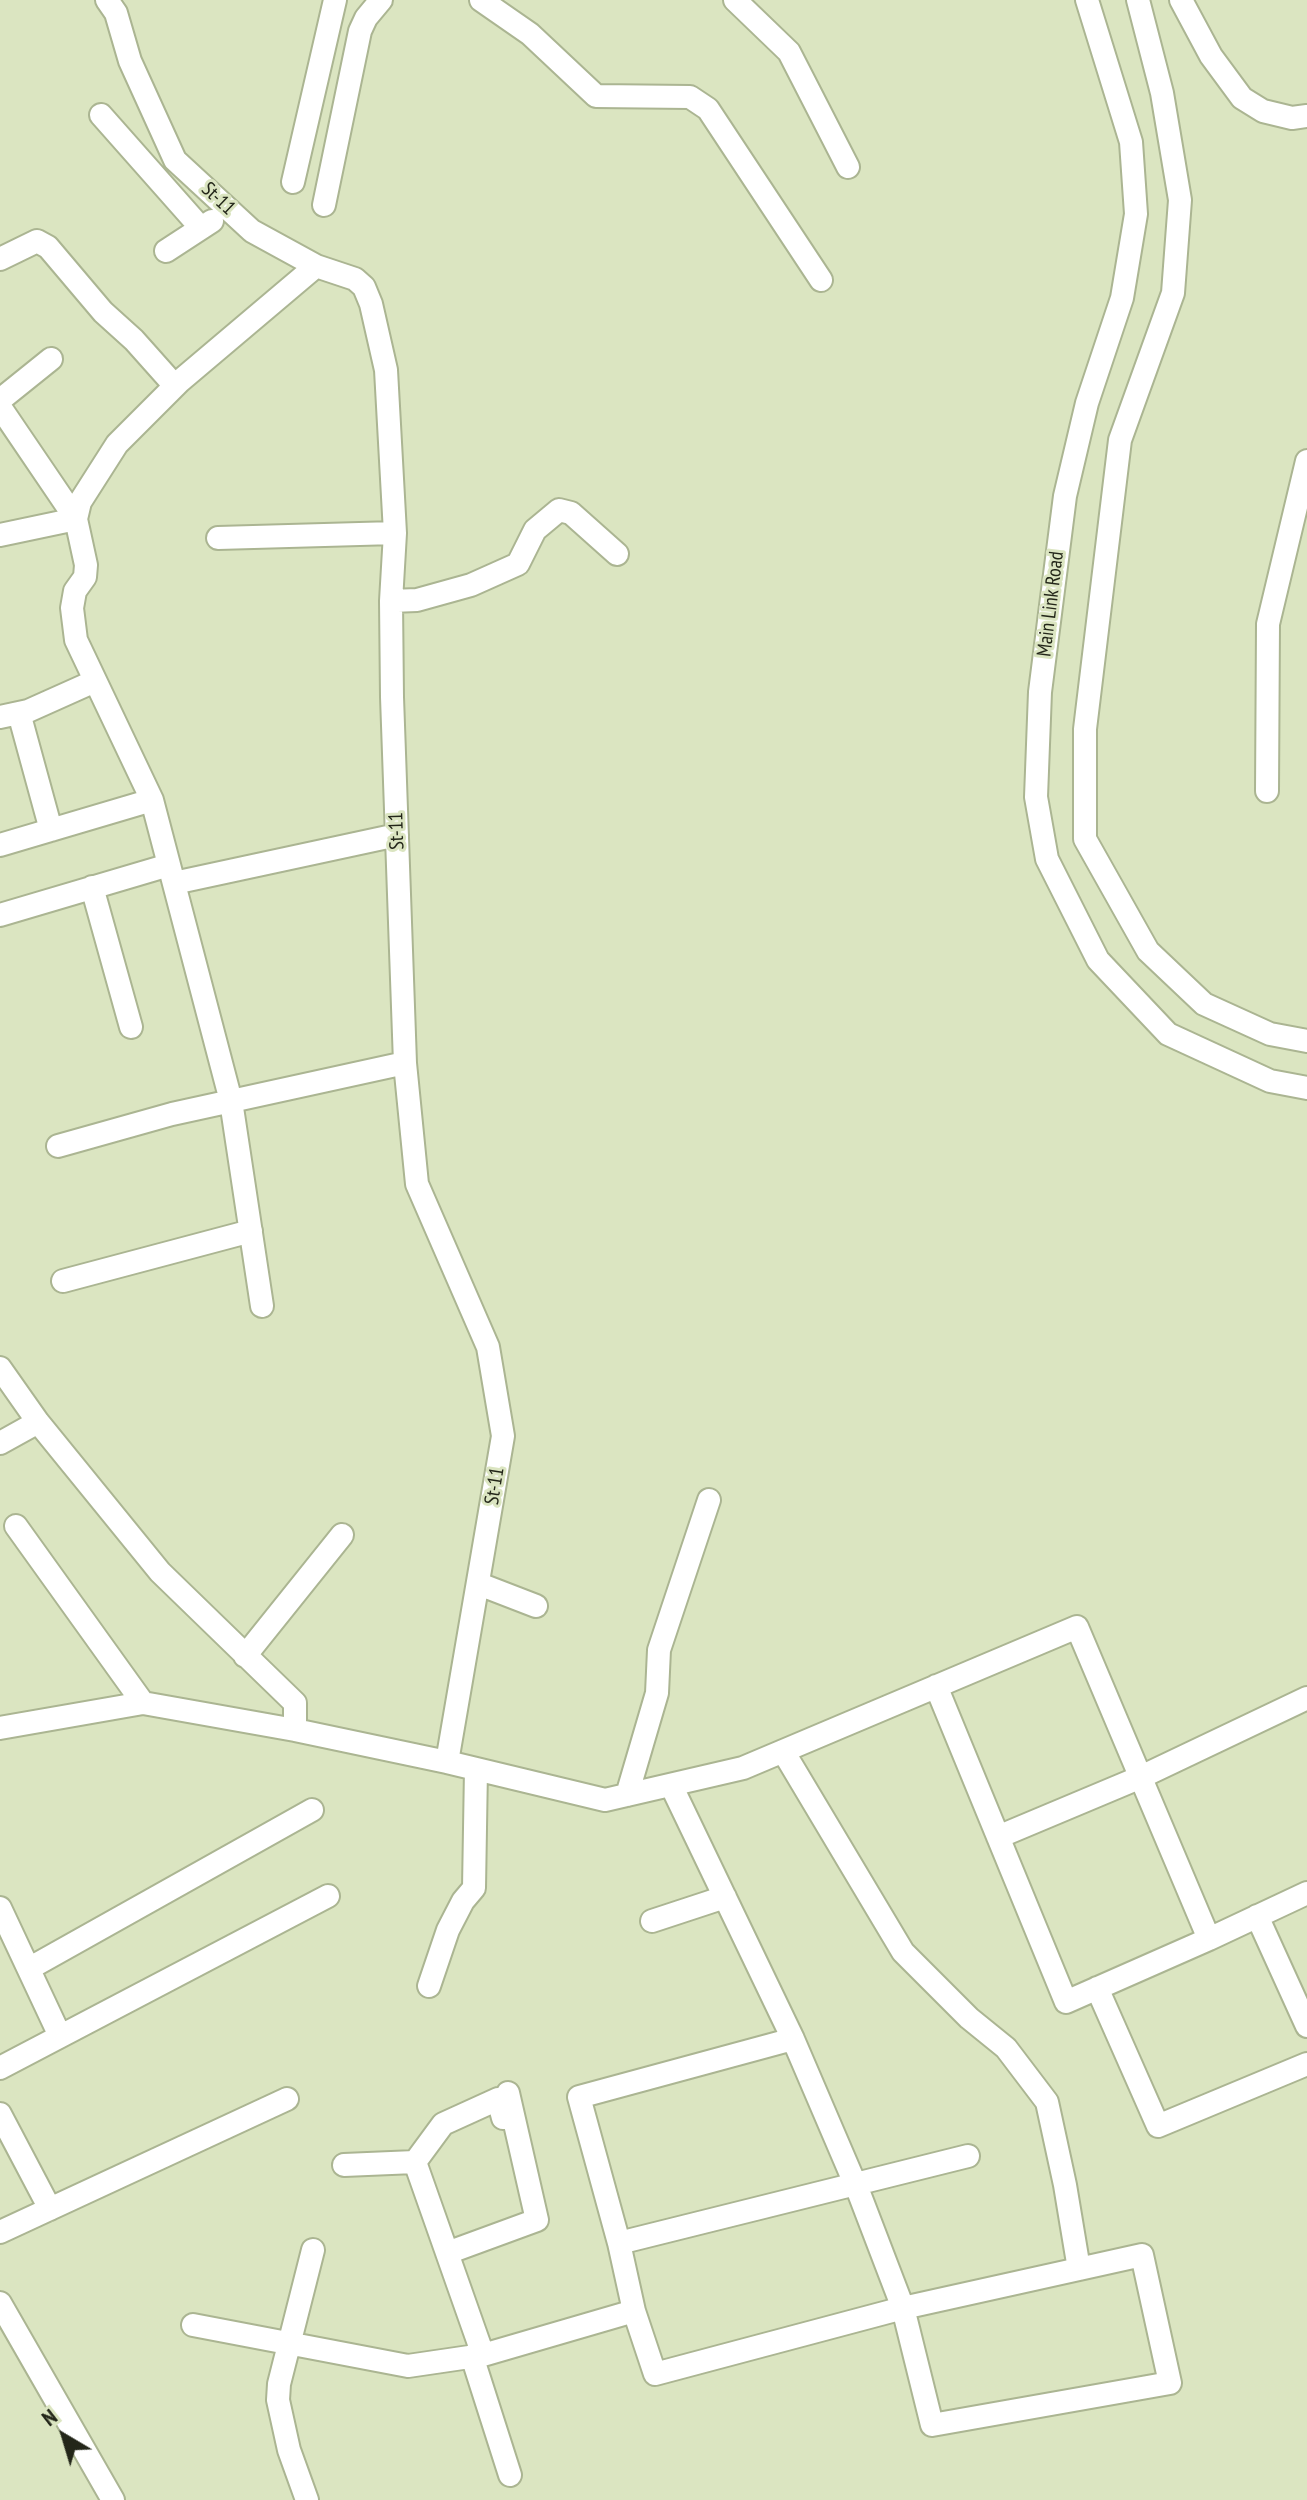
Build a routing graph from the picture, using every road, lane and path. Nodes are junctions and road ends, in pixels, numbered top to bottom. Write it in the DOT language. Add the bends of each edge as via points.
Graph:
graph roads {
  1 [pos="107,0"];
  2 [pos="335,0"];
  3 [pos="381,0"];
  4 [pos="481,0"];
  5 [pos="735,0"];
  6 [pos="1087,0"];
  7 [pos="1138,0"];
  8 [pos="1181,0"];
  9 [pos="101,115"];
  10 [pos="1307,116"];
  11 [pos="848,167"];
  12 [pos="293,182"];
  13 [pos="324,205"];
  14 [pos="229,209"];
  15 [pos="201,228"];
  16 [pos="166,251"];
  17 [pos="0,259"];
  18 [pos="316,266"];
  19 [pos="821,280"];
  20 [pos="51,359"];
  21 [pos="175,386"];
  22 [pos="0,400"];
  23 [pos="0,407"];
  24 [pos="1307,461"];
  25 [pos="76,519"];
  26 [pos="395,533"];
  27 [pos="0,535"];
  28 [pos="218,538"];
  29 [pos="617,554"];
  30 [pos="391,601"];
  31 [pos="95,681"];
  32 [pos="10,715"];
  33 [pos="1267,791"];
  34 [pos="152,800"];
  35 [pos="51,830"];
  36 [pos="397,835"];
  37 [pos="0,845"];
  38 [pos="172,874"];
  39 [pos="92,887"];
  40 [pos="0,915"];
  41 [pos="131,1027"];
  42 [pos="1307,1041"];
  43 [pos="405,1063"];
  44 [pos="1307,1088"];
  45 [pos="231,1101"];
  46 [pos="58,1146"];
  47 [pos="251,1231"];
  48 [pos="63,1281"];
  49 [pos="262,1306"];
  50 [pos="0,1368"];
  51 [pos="38,1422"];
  52 [pos="0,1443"];
  53 [pos="709,1500"];
  54 [pos="16,1526"];
  55 [pos="342,1535"];
  56 [pos="479,1584"];
  57 [pos="536,1606"];
  58 [pos="245,1656"];
  59 [pos="936,1686"];
  60 [pos="1307,1698"];
  61 [pos="143,1703"];
  62 [pos="0,1728"];
  63 [pos="295,1730"];
  64 [pos="783,1751"];
  65 [pos="447,1762"];
  66 [pos="476,1769"];
  67 [pos="1141,1777"];
  68 [pos="671,1785"];
  69 [pos="627,1795"];
  70 [pos="312,1810"];
  71 [pos="998,1837"];
  72 [pos="1307,1893"];
  73 [pos="328,1896"];
  74 [pos="725,1897"];
  75 [pos="0,1908"];
  76 [pos="1257,1916"];
  77 [pos="652,1921"];
  78 [pos="1209,1939"];
  79 [pos="30,1968"];
  80 [pos="429,1986"];
  81 [pos="1097,1988"];
  82 [pos="1307,2026"];
  83 [pos="60,2036"];
  84 [pos="793,2039"];
  85 [pos="1307,2064"];
  86 [pos="0,2068"];
  87 [pos="508,2093"];
  88 [pos="287,2099"];
  89 [pos="0,2114"];
  90 [pos="503,2118"];
  91 [pos="968,2156"];
  92 [pos="415,2162"];
  93 [pos="344,2165"];
  94 [pos="855,2183"];
  95 [pos="50,2209"];
  96 [pos="0,2232"];
  97 [pos="619,2243"];
  98 [pos="313,2250"];
  99 [pos="447,2253"];
  100 [pos="1079,2269"];
  101 [pos="0,2303"];
  102 [pos="903,2308"];
  103 [pos="634,2311"];
  104 [pos="193,2325"];
  105 [pos="290,2342"];
  106 [pos="478,2356"];
  107 [pos="510,2475"];
  108 [pos="113,2500"];
  109 [pos="307,2500"];
  1 -- 14 [label="street, St-11" via="175,160"];
  2 -- 12 [label="street"];
  3 -- 13 [label="street" via="360,31"];
  4 -- 19 [label="street" via="530,34 596,96 690,97 708,109"];
  5 -- 11 [label="street" via="789,52"];
  6 -- 44 [label="street, Main Link Road" via="1131,142 1136,214 1122,298 1087,403 1065,496 1040,692 1036,797 1047,859 1098,960 1168,1034 1270,1081"];
  7 -- 42 [label="street" via="1162,93 1180,200 1173,293 1120,440 1085,729 1085,839 1148,951 1204,1004 1270,1034"];
  8 -- 10 [label="street" via="1211,56 1242,98 1263,111"];
  9 -- 15 [label="street"];
  14 -- 15 [label="street"];
  14 -- 18 [label="street, St-11" via="252,231"];
  15 -- 16 [label="street"];
  17 -- 21 [label="street" via="37,241 48,247"];
  18 -- 21 [label="street"];
  18 -- 26 [label="street, St-11" via="355,279 371,304 386,370"];
  20 -- 22 [label="street"];
  21 -- 25 [label="street" via="117,444 80,502"];
  23 -- 25 [label="street"];
  24 -- 33 [label="street" via="1268,624"];
  25 -- 27 [label="street"];
  25 -- 31 [label="street" via="86,565 72,608 76,640"];
  26 -- 28 [label="street"];
  26 -- 30 [label="street, St-11"];
  29 -- 30 [label="street" via="571,513 559,510 535,530 518,564 471,585 417,600"];
  30 -- 36 [label="street, St-11"];
  31 -- 32 [label="street"];
  31 -- 34 [label="street"];
  32 -- 35 [label="street"];
  34 -- 35 [label="street"];
  34 -- 38 [label="street"];
  35 -- 37 [label="street"];
  36 -- 38 [label="street"];
  36 -- 43 [label="street, St-11"];
  38 -- 39 [label="street"];
  38 -- 45 [label="street"];
  39 -- 40 [label="street"];
  39 -- 41 [label="street"];
  43 -- 45 [label="street"];
  43 -- 56 [label="street, St-11" via="417,1184 488,1347 503,1436"];
  45 -- 46 [label="street"];
  45 -- 47 [label="street"];
  47 -- 48 [label="street"];
  47 -- 49 [label="street"];
  50 -- 51 [label="street"];
  51 -- 52 [label="street"];
  51 -- 58 [label="street" via="160,1572"];
  53 -- 69 [label="street" via="659,1650 657,1693"];
  54 -- 61 [label="street"];
  55 -- 58 [label="street"];
  56 -- 57 [label="street"];
  56 -- 65 [label="street, St-11"];
  58 -- 63 [label="street" via="295,1703"];
  59 -- 64 [label="street"];
  59 -- 67 [label="street" via="1077,1627"];
  59 -- 71 [label="street"];
  60 -- 67 [label="street"];
  61 -- 62 [label="street"];
  61 -- 63 [label="street"];
  63 -- 65 [label="street"];
  64 -- 68 [label="street" via="743,1768"];
  64 -- 100 [label="street" via="903,1952 1006,2048 1047,2102"];
  65 -- 66 [label="street"];
  66 -- 69 [label="street" via="605,1800"];
  66 -- 80 [label="street" via="474,1888 448,1930"];
  67 -- 71 [label="street"];
  67 -- 78 [label="street"];
  68 -- 69 [label="street"];
  68 -- 74 [label="street"];
  70 -- 79 [label="street"];
  71 -- 81 [label="street" via="1066,2002"];
  72 -- 76 [label="street"];
  73 -- 83 [label="street"];
  74 -- 77 [label="street"];
  74 -- 84 [label="street"];
  75 -- 79 [label="street"];
  76 -- 78 [label="street"];
  76 -- 82 [label="street"];
  78 -- 81 [label="street"];
  79 -- 83 [label="street"];
  81 -- 85 [label="street" via="1158,2126"];
  83 -- 86 [label="street"];
  84 -- 94 [label="street"];
  84 -- 97 [label="street" via="579,2097"];
  87 -- 99 [label="street" via="537,2220"];
  88 -- 95 [label="street"];
  89 -- 95 [label="street"];
  90 -- 92 [label="street" via="498,2099 449,2120"];
  91 -- 94 [label="street"];
  92 -- 93 [label="street"];
  92 -- 99 [label="street"];
  94 -- 97 [label="street"];
  94 -- 102 [label="street"];
  95 -- 96 [label="street"];
  97 -- 103 [label="street"];
  98 -- 105 [label="street"];
  99 -- 106 [label="street"];
  100 -- 102 [label="street"];
  100 -- 102 [label="street" via="1142,2255 1170,2383 932,2425"];
  101 -- 108 [label="street"];
  102 -- 103 [label="street" via="655,2374"];
  103 -- 106 [label="street"];
  104 -- 105 [label="street"];
  105 -- 106 [label="street" via="408,2366"];
  105 -- 109 [label="street" via="278,2400"];
  106 -- 107 [label="street"];
}
